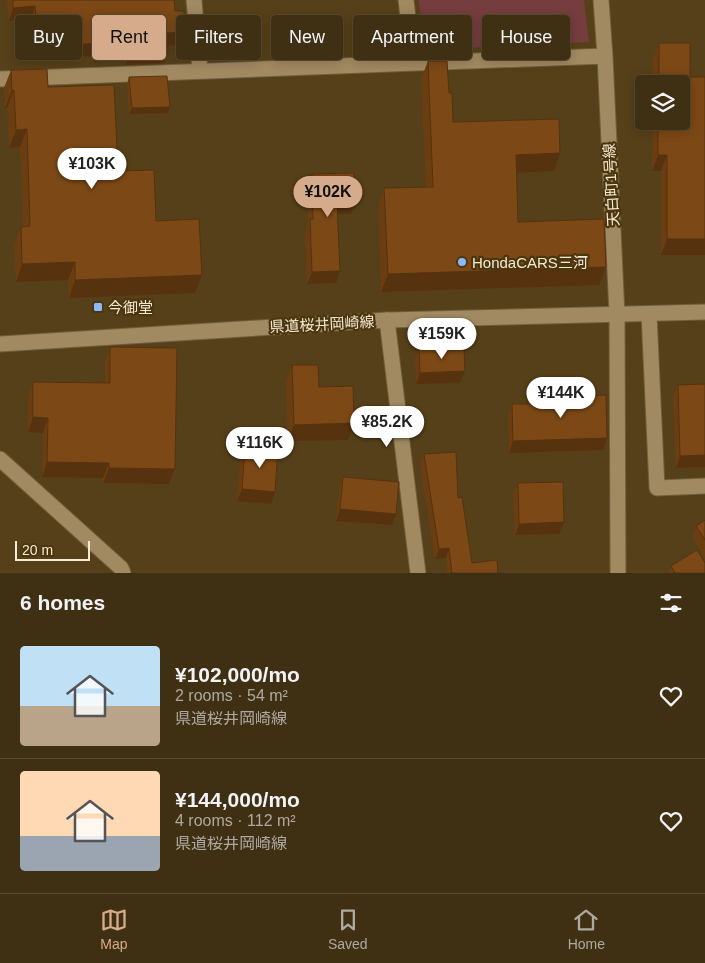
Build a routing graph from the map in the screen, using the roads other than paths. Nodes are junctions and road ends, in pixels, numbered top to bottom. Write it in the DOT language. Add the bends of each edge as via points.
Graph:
graph roads {
  1 [pos="194,0"];
  2 [pos="406,0"];
  3 [pos="601,0"];
  4 [pos="605,56"];
  5 [pos="413,62"];
  6 [pos="200,70"];
  7 [pos="0,79"];
  8 [pos="705,312"];
  9 [pos="649,314"];
  10 [pos="617,316"];
  11 [pos="387,320"];
  12 [pos="0,344"];
  13 [pos="0,459"];
  14 [pos="705,486"];
  15 [pos="123,573"];
  16 [pos="418,573"];
  17 [pos="618,573"];
  1 -- 6 [label="street"];
  2 -- 5 [label="street"];
  3 -- 4 [label="street, 天白町1号線"];
  4 -- 5 [label="street"];
  4 -- 10 [label="street, 天白町1号線"];
  5 -- 6 [label="street"];
  6 -- 7 [label="street"];
  8 -- 9 [label="street, 県道桜井岡崎線"];
  9 -- 10 [label="street, 県道桜井岡崎線"];
  9 -- 14 [label="street" via="657,488"];
  10 -- 11 [label="street, 県道桜井岡崎線"];
  10 -- 17 [label="street, 天白町1号線"];
  11 -- 12 [label="street, 県道桜井岡崎線"];
  11 -- 16 [label="street"];
  13 -- 15 [label="street"];
}
